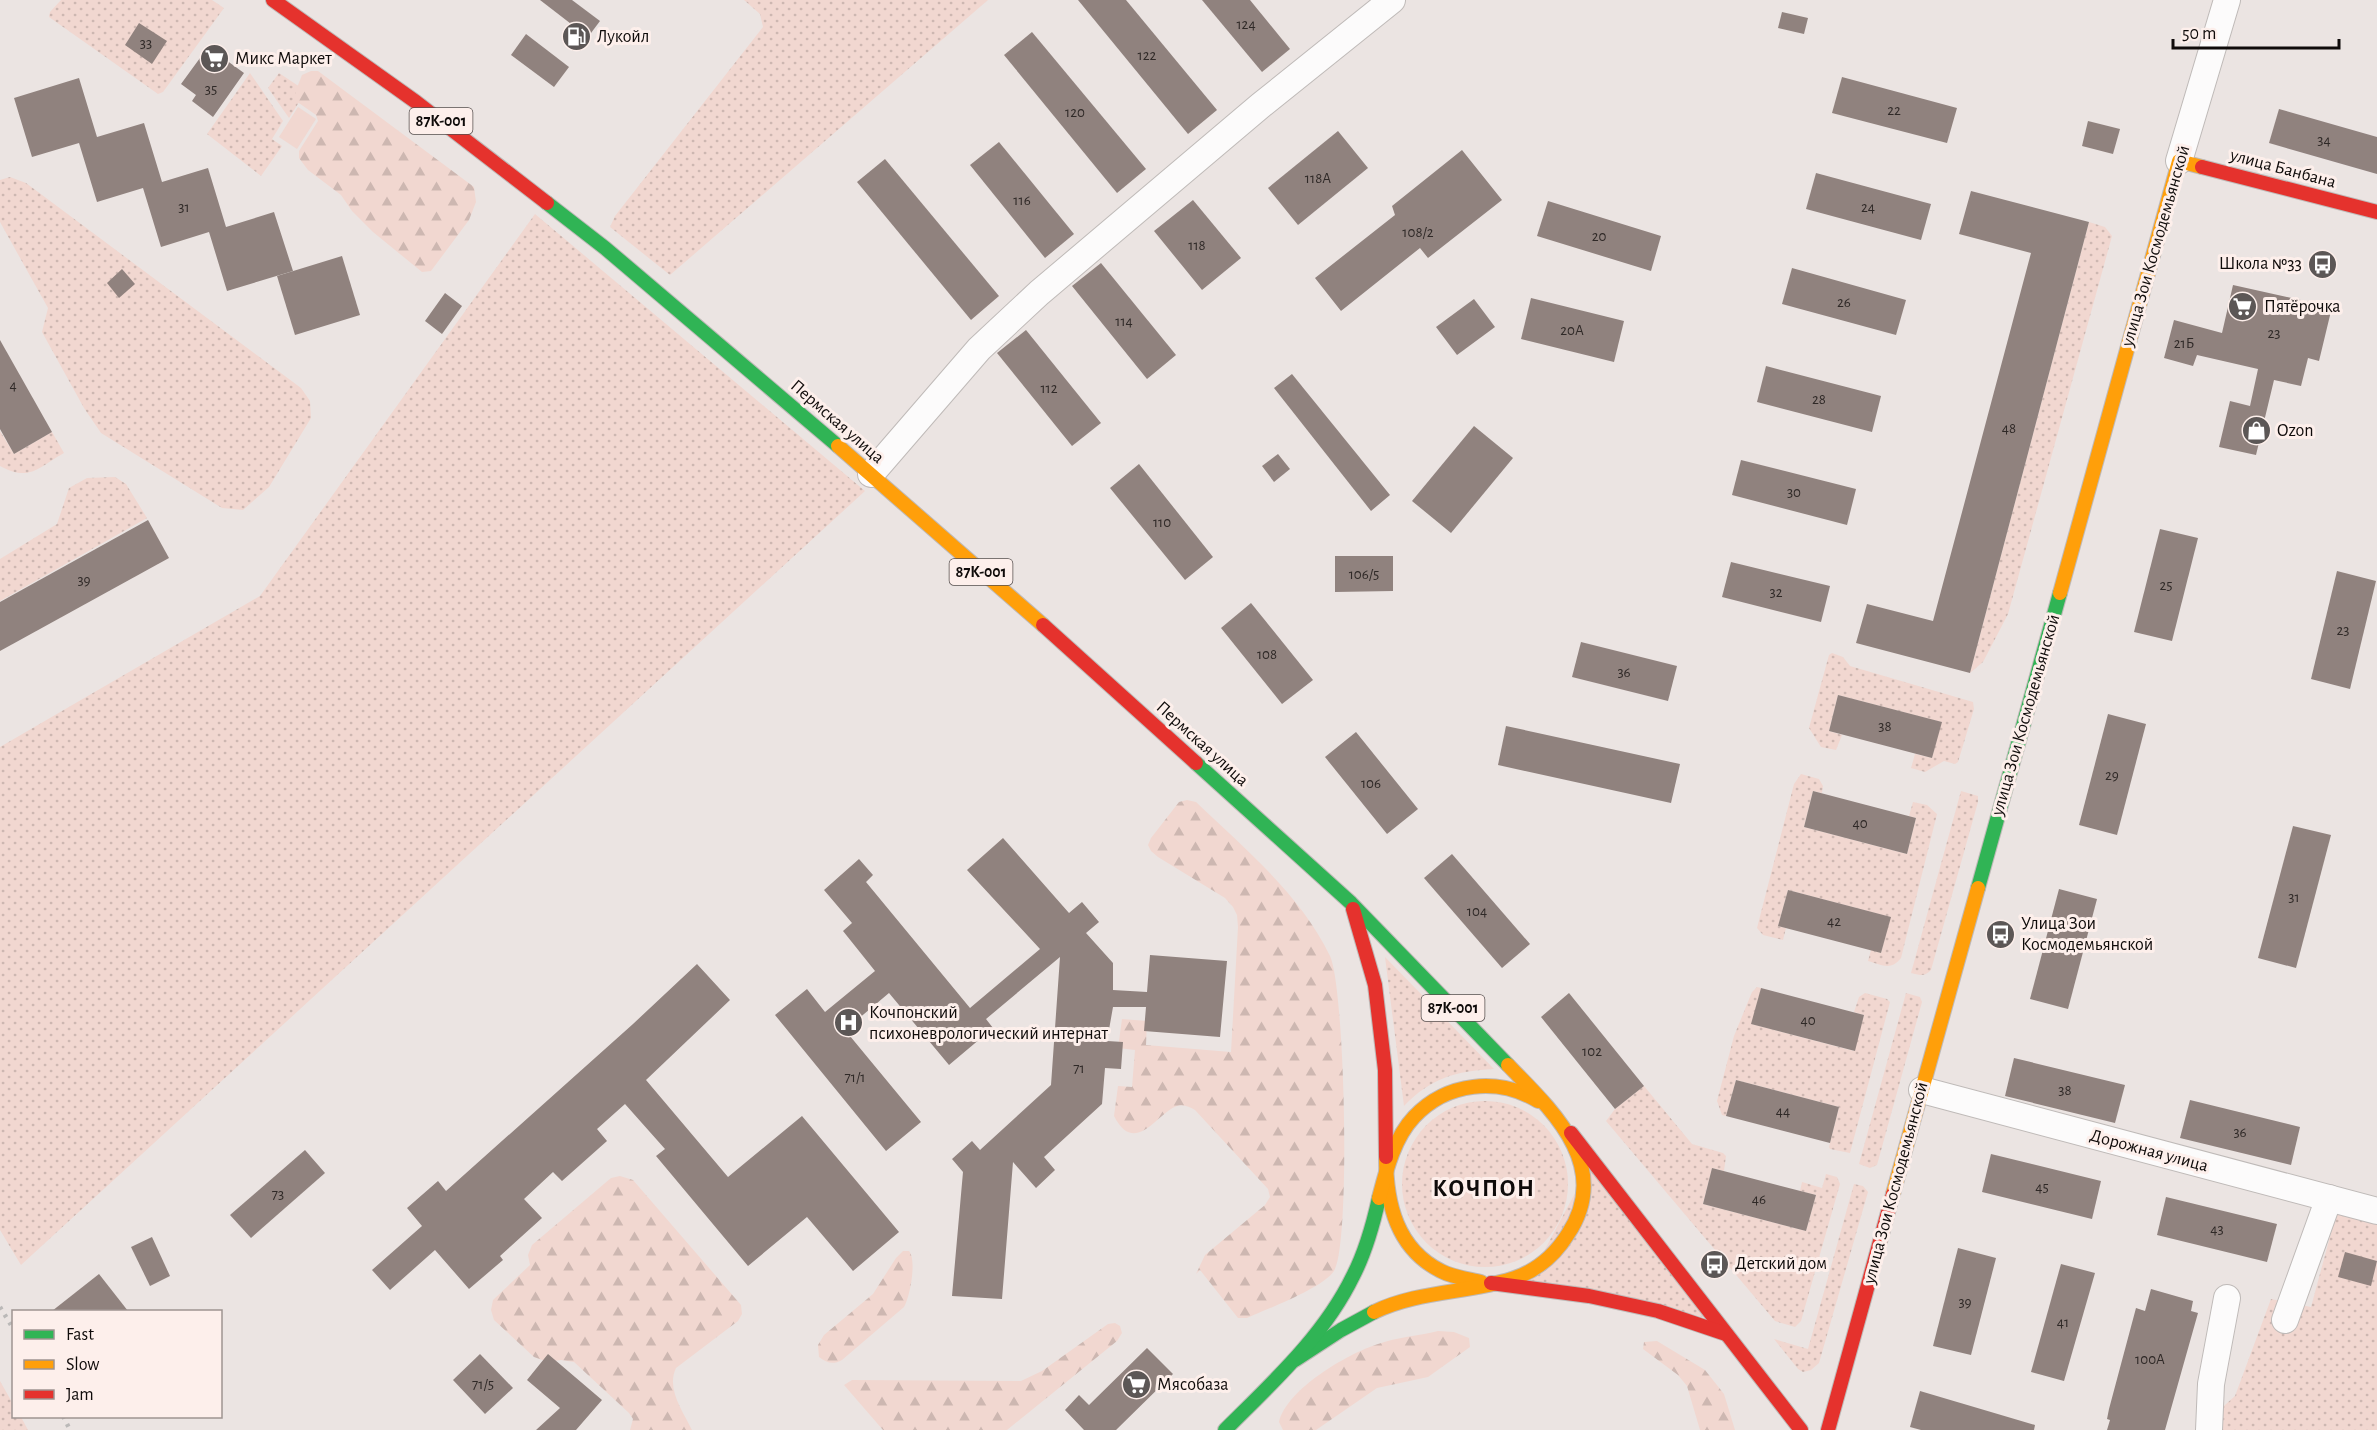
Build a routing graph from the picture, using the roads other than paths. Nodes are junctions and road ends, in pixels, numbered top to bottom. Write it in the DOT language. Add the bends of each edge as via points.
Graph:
graph roads {
  1 [pos="273,0"];
  2 [pos="1392,0"];
  3 [pos="2227,0"];
  4 [pos="2180,161"];
  5 [pos="2377,212"];
  6 [pos="871,474"];
  7 [pos="1352,903"];
  8 [pos="1922,1090"];
  9 [pos="1554,1113"];
  10 [pos="1385,1181"];
  11 [pos="2329,1198"];
  12 [pos="2377,1211"];
  13 [pos="1491,1283"];
  14 [pos="2227,1298"];
  15 [pos="2285,1320"];
  16 [pos="1726,1334"];
  17 [pos="1295,1360"];
  18 [pos="1225,1430"];
  19 [pos="1801,1430"];
  20 [pos="1828,1430"];
  21 [pos="2209,1430"];
  1 -- 6 [label="main road, Пермская улица / 87К-001" via="416,102 605,248"];
  2 -- 6 [label="street" via="1040,293 979,349"];
  3 -- 4 [label="street, улица Зои Космодемьянской"];
  4 -- 5 [label="main road, улица Банбана"];
  4 -- 8 [label="main road, улица Зои Космодемьянской"];
  6 -- 7 [label="main road, Пермская улица / 87К-001"];
  7 -- 9 [label="main road, 87К-001"];
  7 -- 10 [label="main road, 87К-001" via="1373,972 1385,1070"];
  8 -- 11 [label="street, Дорожная улица"];
  8 -- 20 [label="main road, улица Зои Космодемьянской"];
  9 -- 10 [label="main road, 87К-001" via="1532,1097 1505,1088 1474,1086 1449,1092 1423,1108 1402,1131"];
  9 -- 13 [label="main road, 87К-001" via="1572,1139 1581,1163 1583,1188 1577,1219 1561,1245 1538,1267"];
  9 -- 16 [label="main road"];
  10 -- 13 [label="main road, 87К-001" via="1395,1223 1418,1256 1452,1276"];
  10 -- 17 [label="main road, 87К-001" via="1370,1238 1354,1277"];
  11 -- 12 [label="street, Дорожная улица"];
  11 -- 15 [label="street"];
  13 -- 16 [label="main road" via="1589,1296 1658,1311"];
  13 -- 17 [label="main road, 87К-001" via="1388,1306"];
  14 -- 21 [label="street" via="2211,1384"];
  16 -- 19 [label="main road"];
  17 -- 18 [label="main road, 87К-001"];
}
